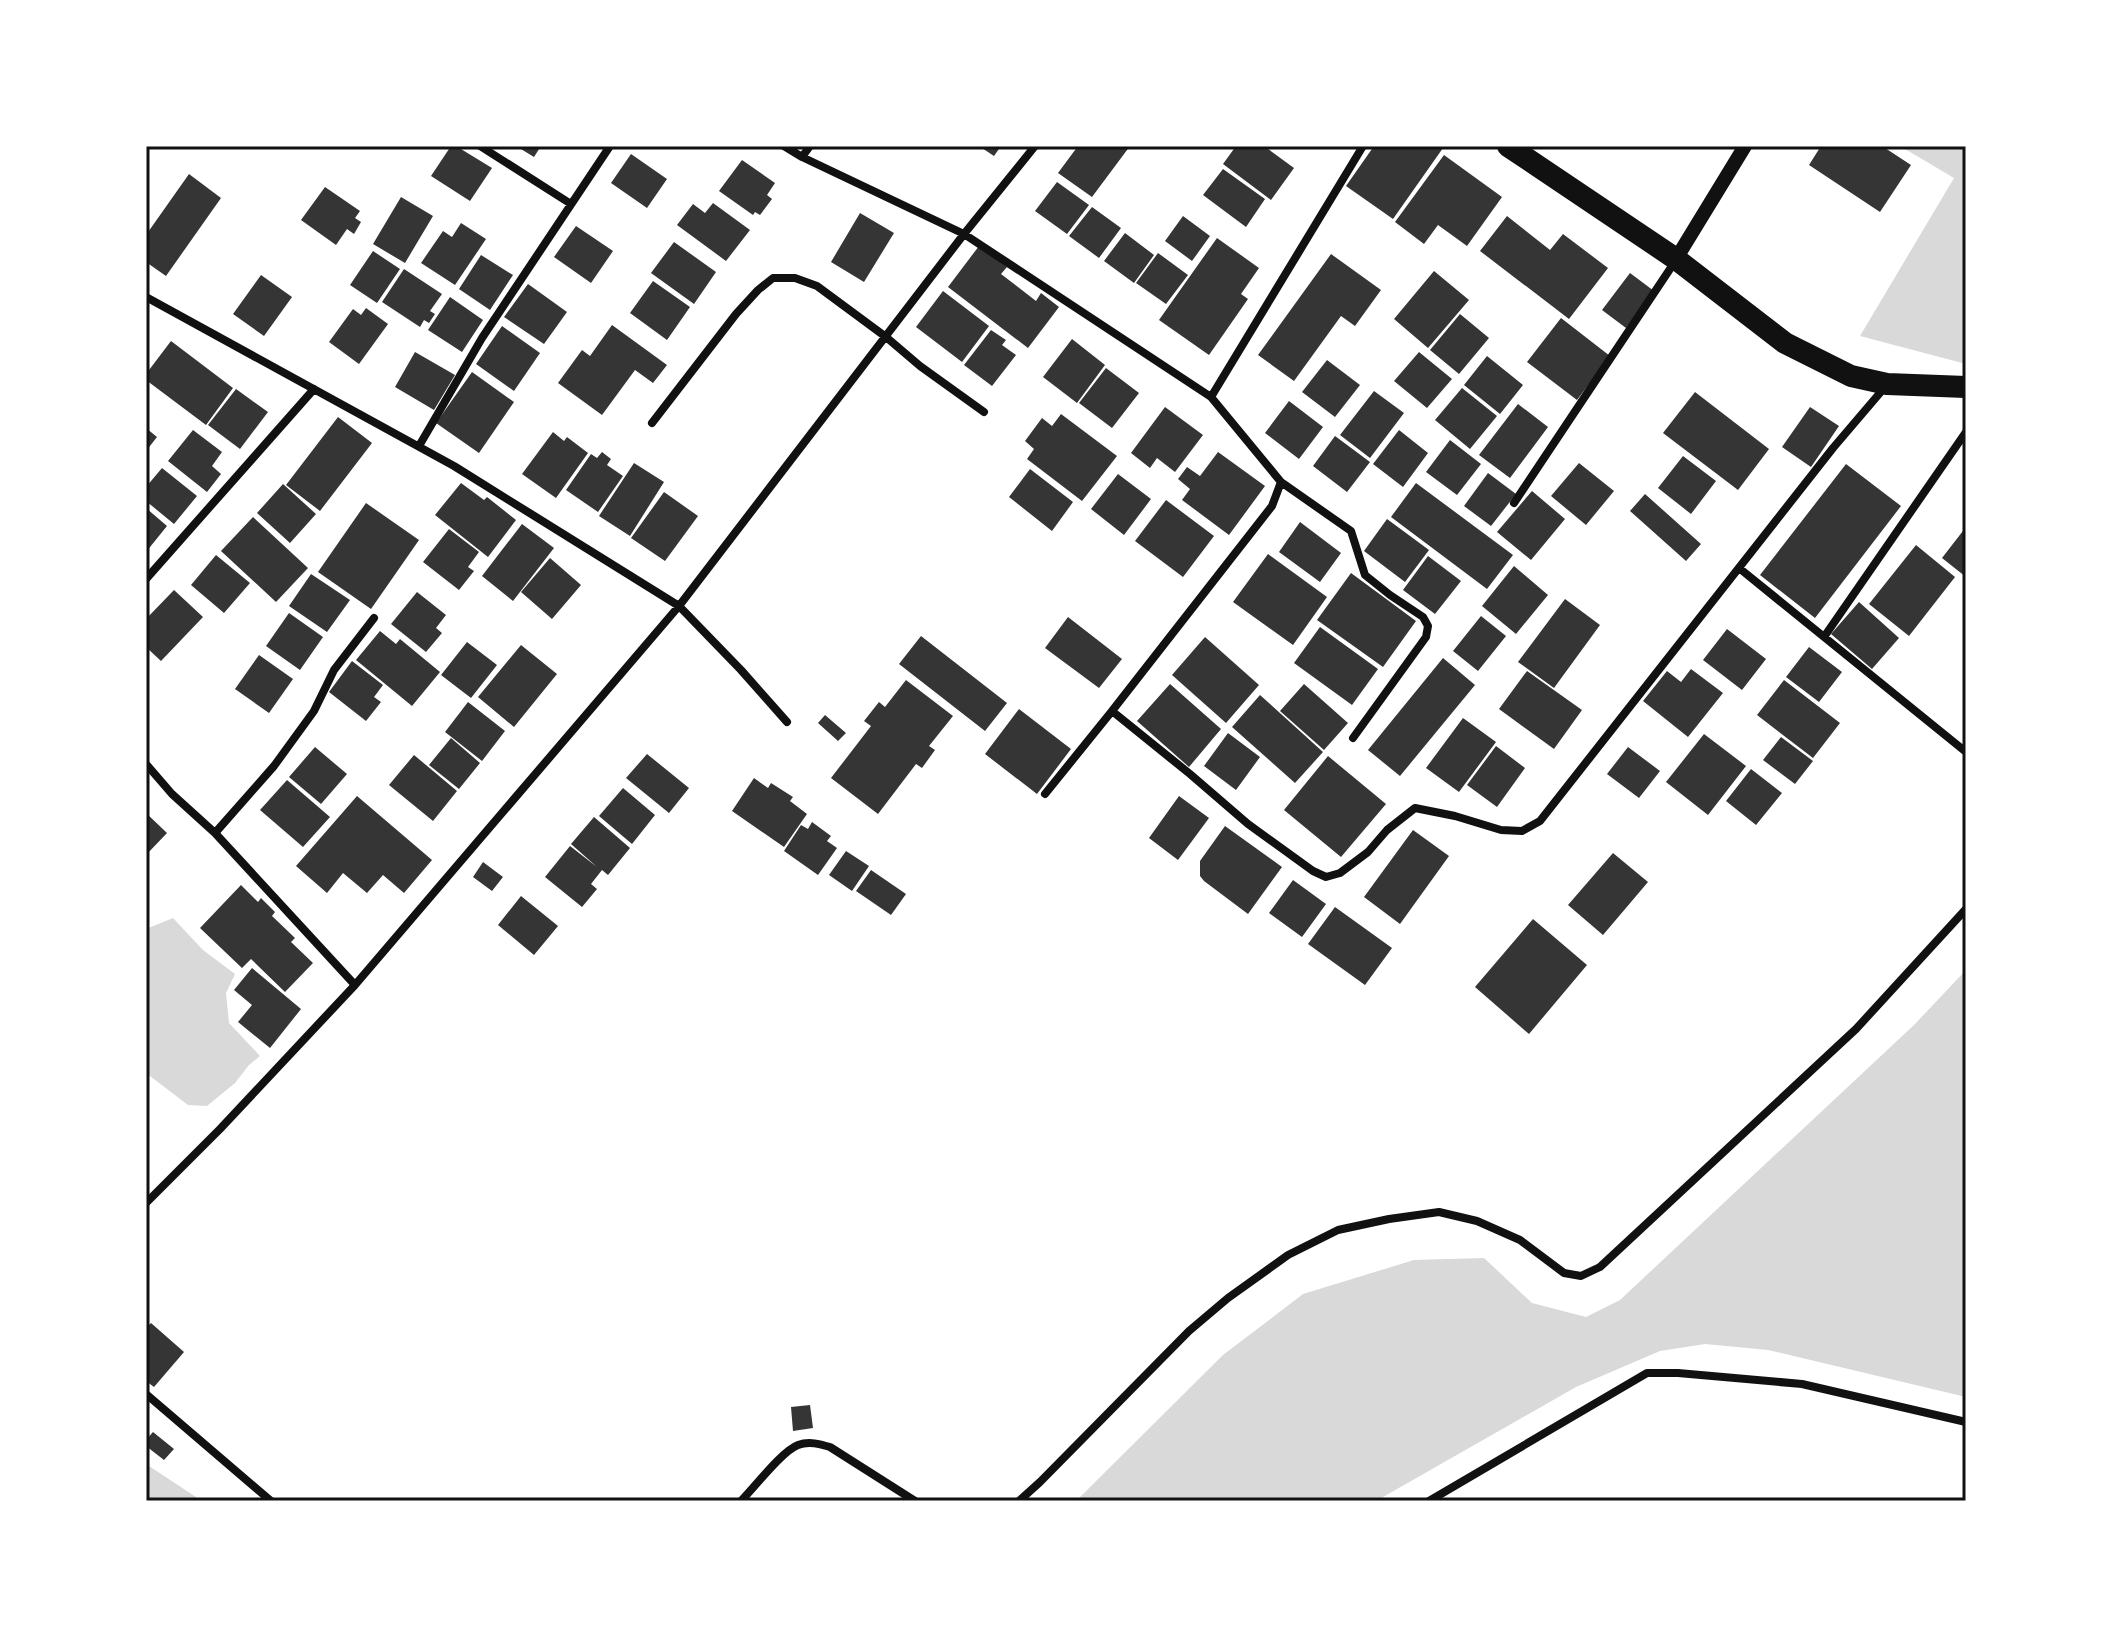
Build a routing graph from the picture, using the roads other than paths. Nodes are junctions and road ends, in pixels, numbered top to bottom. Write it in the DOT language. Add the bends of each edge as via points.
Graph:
graph roads {
  1 [pos="480,146"];
  2 [pos="610,146"];
  3 [pos="784,146"];
  4 [pos="810,146"];
  5 [pos="1035,146"];
  6 [pos="1363,146"];
  7 [pos="1508,146"];
  8 [pos="1745,146"];
  9 [pos="802,157"];
  10 [pos="571,204"];
  11 [pos="964,234"];
  12 [pos="1676,259"];
  13 [pos="146,297"];
  14 [pos="886,337"];
  15 [pos="1887,384"];
  16 [pos="1966,387"];
  17 [pos="314,389"];
  18 [pos="1211,397"];
  19 [pos="984,412"];
  20 [pos="652,423"];
  21 [pos="1966,432"];
  22 [pos="419,446"];
  23 [pos="1281,482"];
  24 [pos="1514,503"];
  25 [pos="1739,568"];
  26 [pos="146,578"];
  27 [pos="679,606"];
  28 [pos="374,618"];
  29 [pos="1824,637"];
  30 [pos="1112,711"];
  31 [pos="787,722"];
  32 [pos="1353,738"];
  33 [pos="1966,752"];
  34 [pos="146,764"];
  35 [pos="1045,794"];
  36 [pos="215,833"];
  37 [pos="1966,909"];
  38 [pos="355,985"];
  39 [pos="146,1203"];
  40 [pos="146,1394"];
  41 [pos="1966,1422"];
  42 [pos="271,1501"];
  43 [pos="741,1501"];
  44 [pos="915,1501"];
  45 [pos="1019,1501"];
  46 [pos="1429,1501"];
  1 -- 10 [label="street"];
  2 -- 10 [label="street"];
  3 -- 9 [label="street"];
  4 -- 9 [label="street"];
  5 -- 11 [label="street"];
  6 -- 18 [label="street"];
  7 -- 12 [label="highway"];
  8 -- 12 [label="street"];
  9 -- 11 [label="street"];
  10 -- 22 [label="street" via="482,338"];
  11 -- 14 [label="street"];
  11 -- 18 [label="street"];
  12 -- 15 [label="highway" via="1785,343 1851,376"];
  12 -- 24 [label="street"];
  13 -- 17 [label="street"];
  14 -- 19 [label="street"];
  14 -- 20 [label="street" via="817,286 773,278 736,314"];
  14 -- 27 [label="street"];
  15 -- 16 [label="highway"];
  15 -- 25 [label="street"];
  17 -- 22 [label="street"];
  17 -- 26 [label="street"];
  18 -- 23 [label="street"];
  21 -- 29 [label="street"];
  22 -- 27 [label="street"];
  23 -- 30 [label="street" via="1272,506"];
  23 -- 32 [label="street" via="1351,531 1365,575 1428,626 1426,637"];
  25 -- 29 [label="street"];
  25 -- 30 [label="street" via="1540,821 1522,831 1501,830 1415,808 1368,852 1326,877 1248,824"];
  27 -- 31 [label="street"];
  27 -- 38 [label="street"];
  28 -- 36 [label="street" via="334,670 314,711 274,766"];
  29 -- 33 [label="street"];
  30 -- 35 [label="street"];
  34 -- 36 [label="street"];
  36 -- 38 [label="street"];
  37 -- 45 [label="street" via="1856,1029 1600,1267 1581,1276 1564,1273 1520,1240 1439,1212 1338,1230 1288,1255 1218,1306"];
  38 -- 39 [label="street"];
  40 -- 42 [label="street"];
  41 -- 46 [label="street" via="1802,1384 1647,1373"];
  43 -- 44 [label="street" via="797,1445 816,1443"];
}
